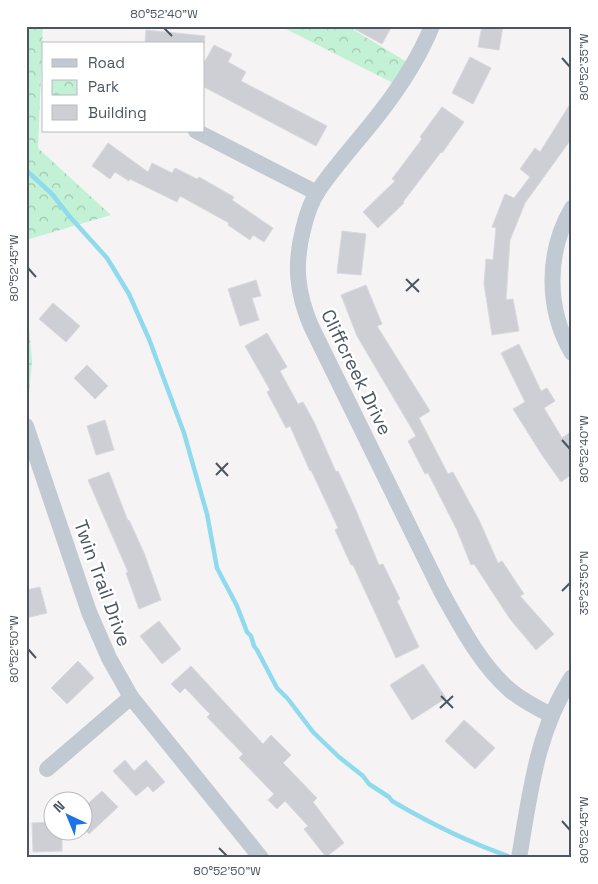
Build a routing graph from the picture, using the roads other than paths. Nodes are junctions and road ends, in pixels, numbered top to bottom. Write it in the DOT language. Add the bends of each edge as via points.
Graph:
graph roads {
  1 [pos="432,26"];
  2 [pos="198,132"];
  3 [pos="317,193"];
  4 [pos="572,208"];
  5 [pos="572,353"];
  6 [pos="26,426"];
  7 [pos="572,677"];
  8 [pos="131,697"];
  9 [pos="551,715"];
  10 [pos="47,769"];
  11 [pos="261,858"];
  12 [pos="519,858"];
  1 -- 3 [label="street, Cliffcreek Drive" via="416,60 395,92"];
  2 -- 3 [label="street"];
  3 -- 9 [label="street, Cliffcreek Drive" via="307,214 297,259 298,282 311,326 463,631 512,692"];
  4 -- 5 [label="street" via="556,245 552,270 557,317"];
  6 -- 8 [label="street, Twin Trail Drive" via="89,612"];
  7 -- 9 [label="street"];
  8 -- 10 [label="street"];
  8 -- 11 [label="street, Twin Trail Drive"];
  9 -- 12 [label="street" via="533,771"];
}
